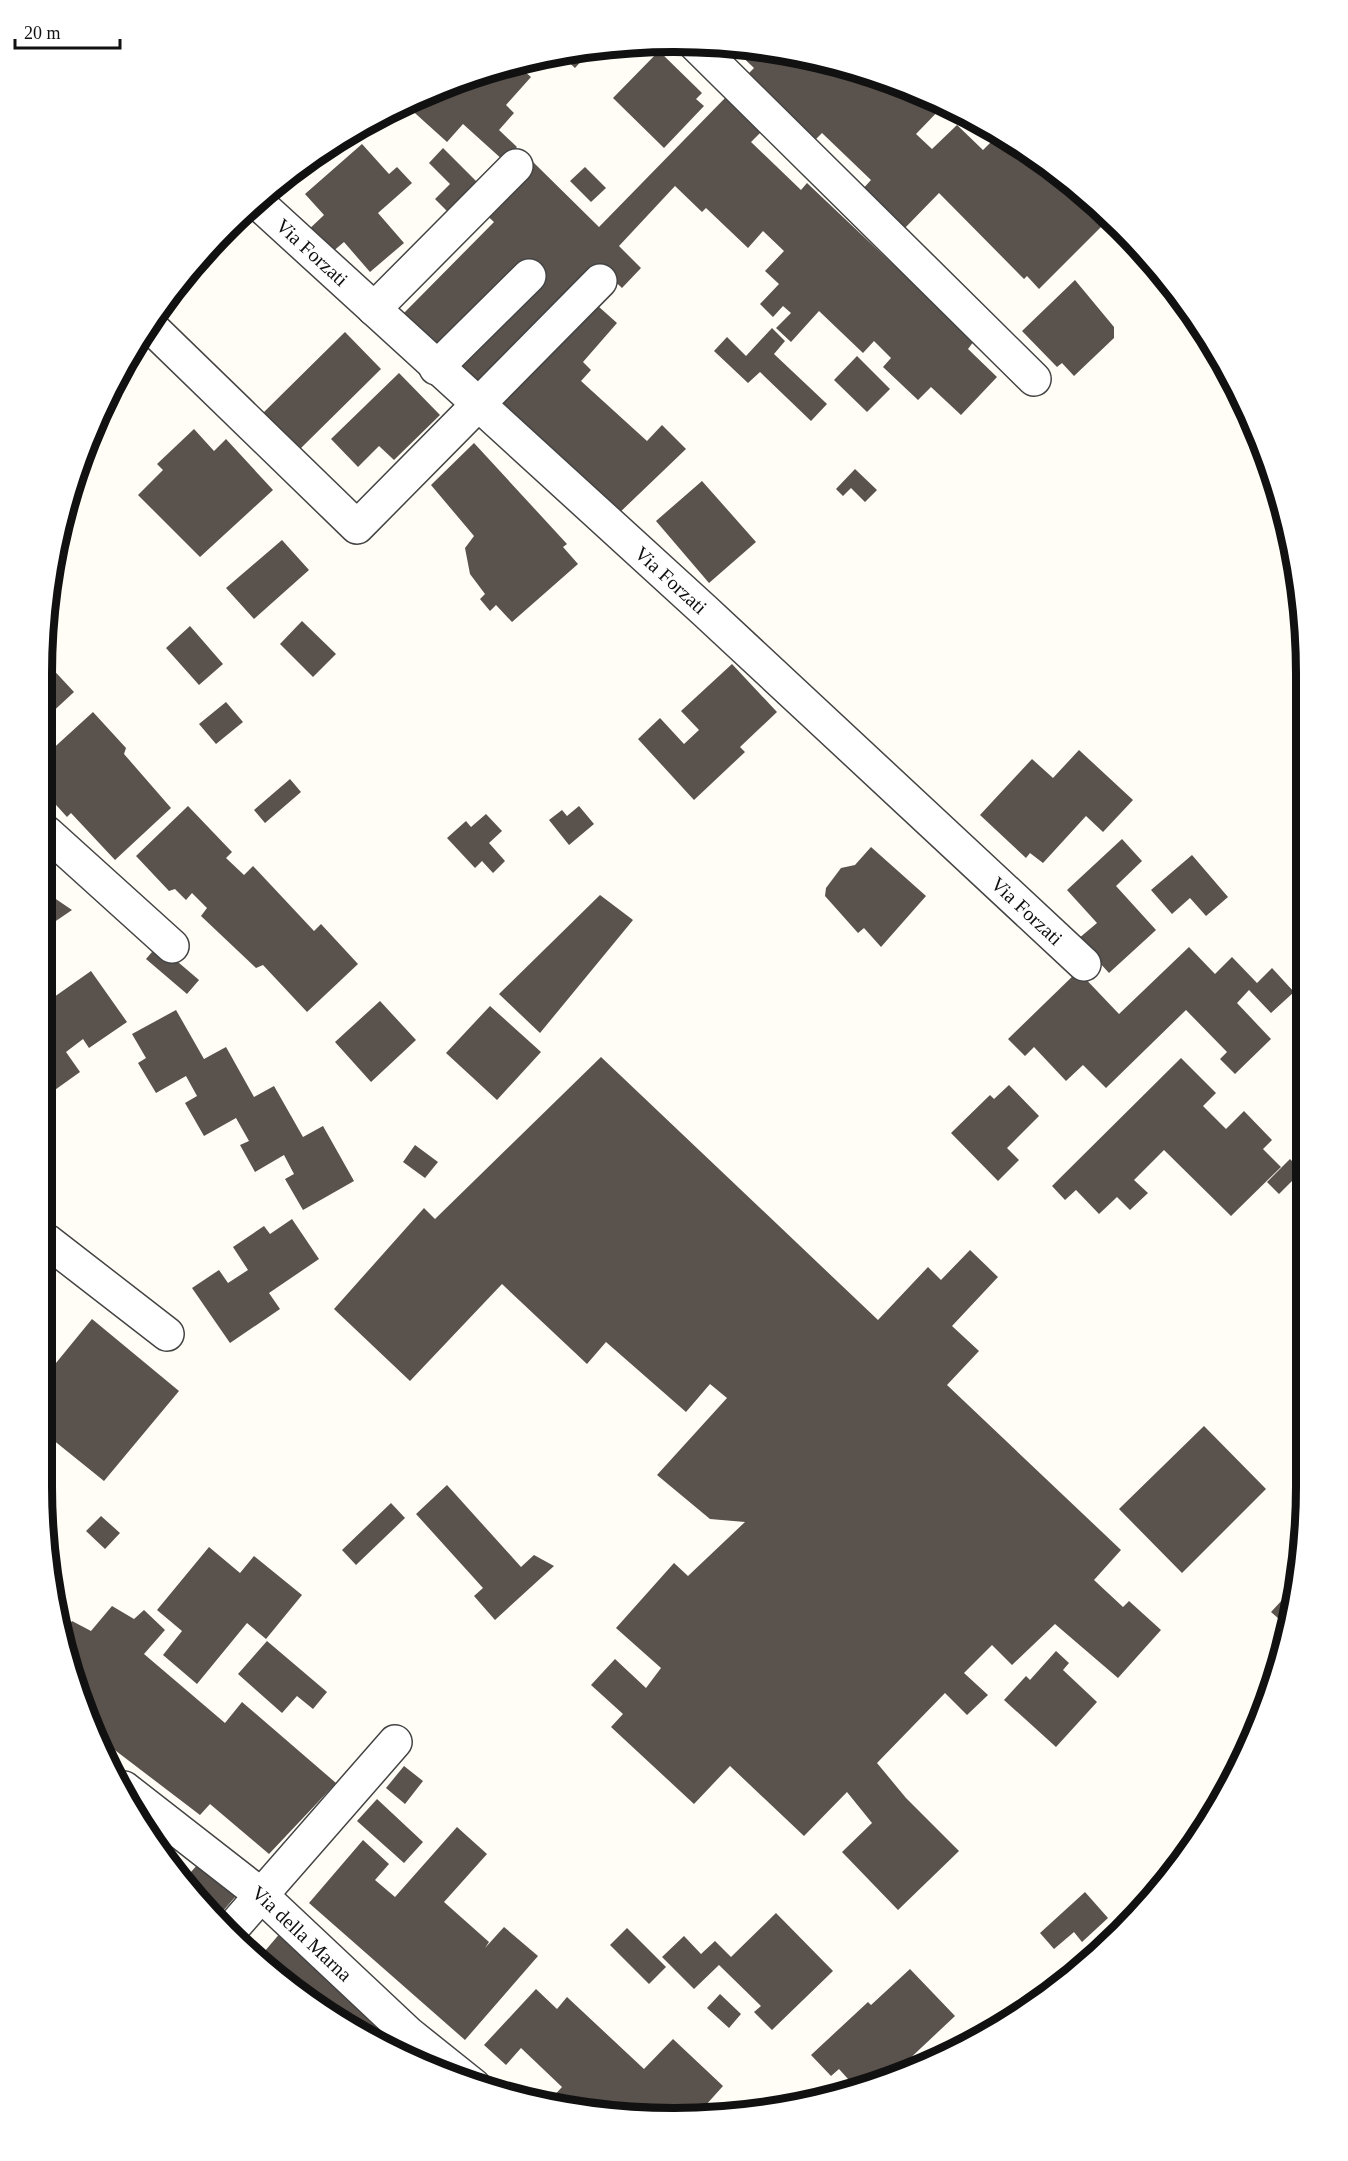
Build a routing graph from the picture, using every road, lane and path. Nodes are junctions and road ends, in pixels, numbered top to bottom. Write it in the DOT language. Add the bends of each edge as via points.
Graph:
graph roads {
  1 [pos="705,53"];
  2 [pos="516,166"];
  3 [pos="263,208"];
  4 [pos="529,276"];
  5 [pos="600,281"];
  6 [pos="374,309"];
  7 [pos="156,331"];
  8 [pos="436,368"];
  9 [pos="1034,379"];
  10 [pos="480,405"];
  11 [pos="52,838"];
  12 [pos="172,946"];
  13 [pos="1084,964"];
  14 [pos="52,1245"];
  15 [pos="167,1334"];
  16 [pos="395,1742"];
  17 [pos="135,1797"];
  18 [pos="260,1894"];
  19 [pos="234,1925"];
  20 [pos="449,2066"];
  1 -- 9 [label="street"];
  2 -- 6 [label="street"];
  3 -- 6 [label="street, Via Forzati"];
  4 -- 8 [label="street"];
  5 -- 10 [label="street"];
  6 -- 8 [label="street, Via Forzati"];
  7 -- 10 [label="street" via="357,528"];
  8 -- 10 [label="street, Via Forzati"];
  10 -- 13 [label="street, Via Forzati"];
  11 -- 12 [label="street"];
  14 -- 15 [label="street"];
  16 -- 18 [label="street"];
  17 -- 18 [label="street, Via della Marna"];
  18 -- 19 [label="street"];
  18 -- 20 [label="street, Via della Marna" via="409,2034"];
}
